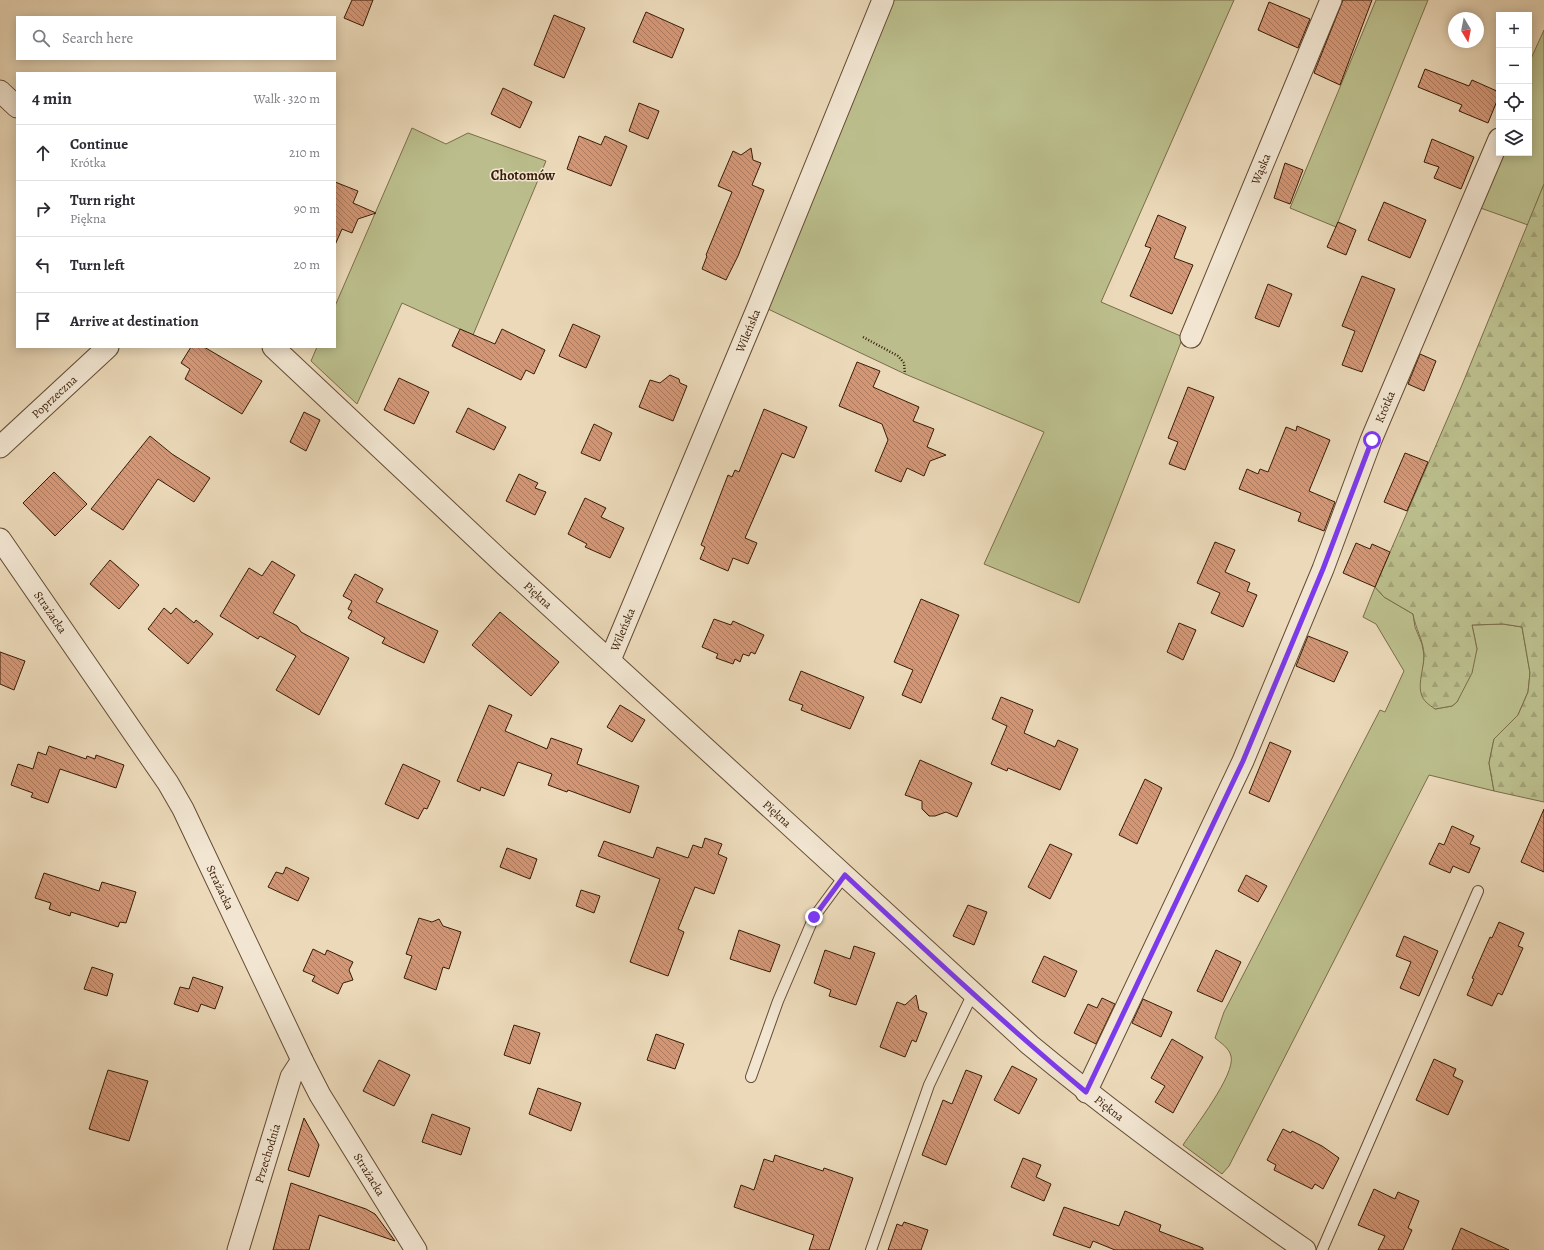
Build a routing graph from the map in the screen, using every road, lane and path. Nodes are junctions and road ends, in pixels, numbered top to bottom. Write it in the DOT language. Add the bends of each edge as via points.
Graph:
graph roads {
  1 [pos="884,0"];
  2 [pos="1331,0"];
  3 [pos="0,91"];
  4 [pos="16,106"];
  5 [pos="1496,145"];
  6 [pos="863,337"];
  7 [pos="1192,337"];
  8 [pos="107,348"];
  9 [pos="274,348"];
  10 [pos="905,374"];
  11 [pos="0,447"];
  12 [pos="0,539"];
  13 [pos="610,660"];
  14 [pos="845,875"];
  15 [pos="1478,891"];
  16 [pos="972,993"];
  17 [pos="302,1060"];
  18 [pos="751,1077"];
  19 [pos="1086,1092"];
  20 [pos="238,1250"];
  21 [pos="416,1250"];
  22 [pos="871,1250"];
  23 [pos="1305,1250"];
  24 [pos="1322,1250"];
  1 -- 13 [label="street, Wileńska"];
  2 -- 7 [label="street, Wąska"];
  3 -- 4 [label="street"];
  5 -- 19 [label="street, Krótka" via="1372,440 1323,569 1243,761"];
  6 -- 10 [label="path" via="898,356 904,363"];
  8 -- 11 [label="street, Poprzeczna"];
  9 -- 13 [label="street, Piękna"];
  12 -- 17 [label="street, Strażacka" via="168,783 183,809"];
  13 -- 14 [label="street, Piękna"];
  14 -- 16 [label="street, Piękna"];
  14 -- 18 [label="lane" via="814,917 778,1001"];
  15 -- 24 [label="lane"];
  16 -- 19 [label="street, Piękna"];
  16 -- 22 [label="lane" via="929,1085"];
  17 -- 20 [label="street, Przechodnia" via="291,1077"];
  17 -- 21 [label="street, Strażacka" via="320,1095"];
  19 -- 23 [label="street, Piękna"];
}
